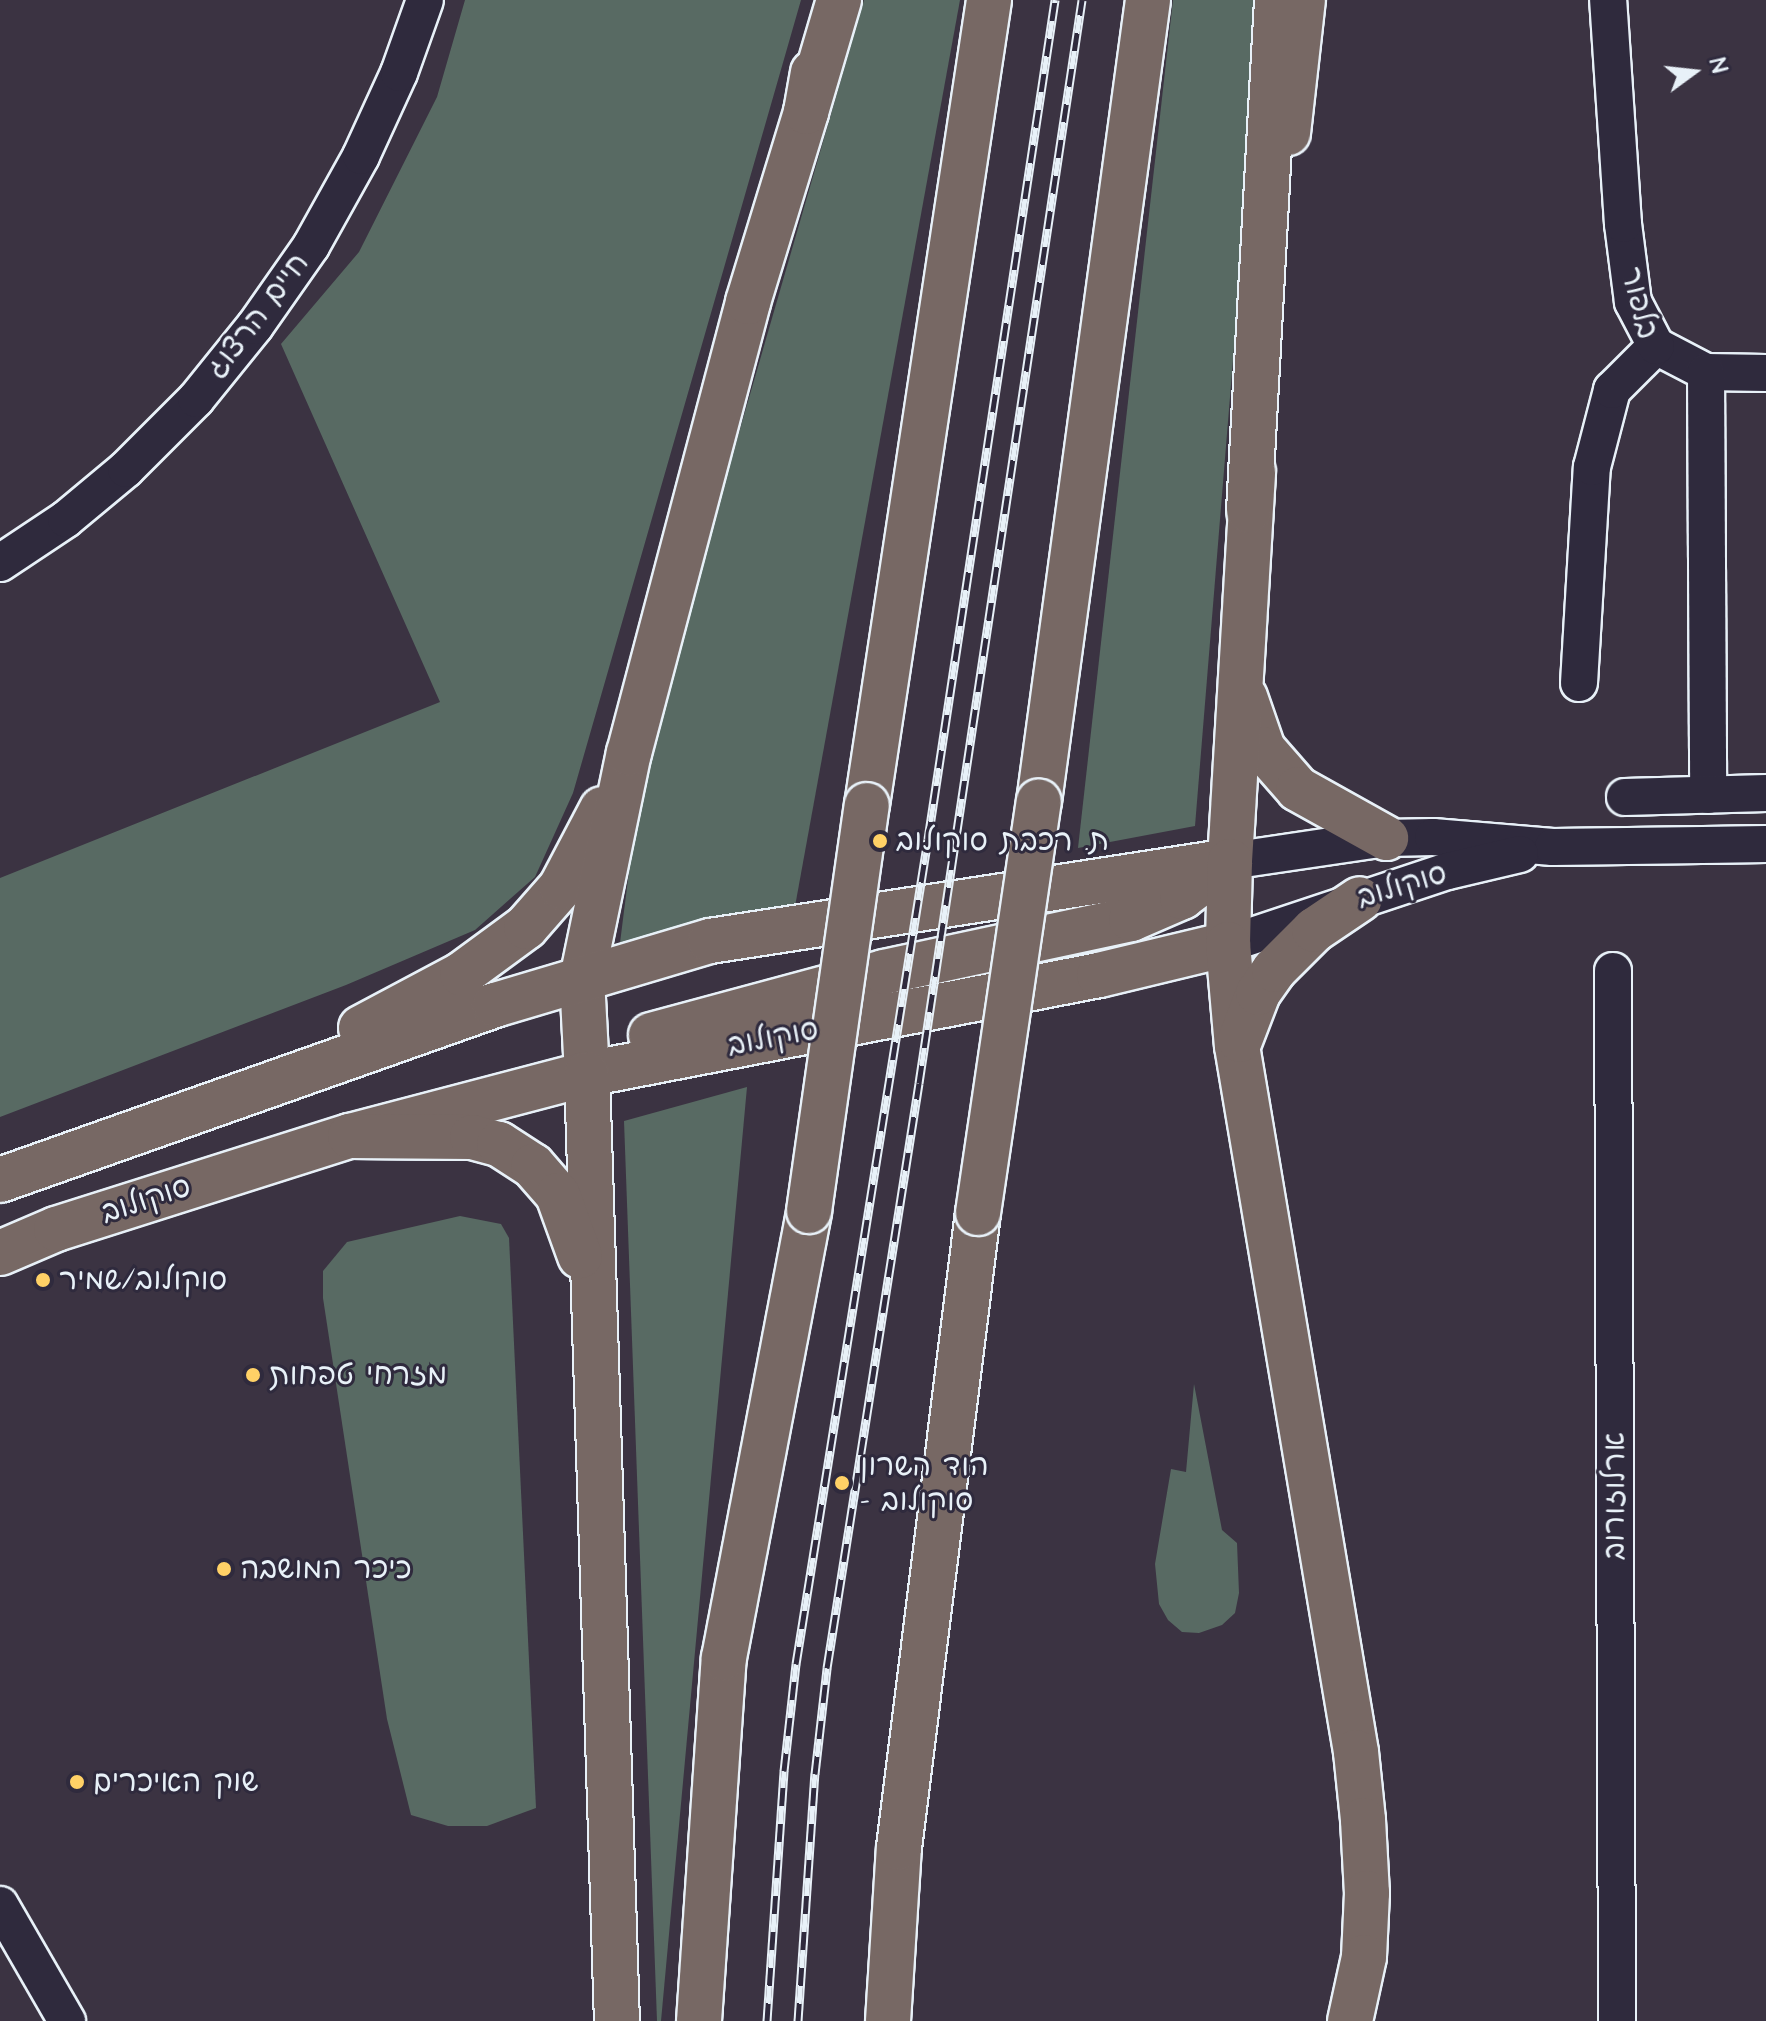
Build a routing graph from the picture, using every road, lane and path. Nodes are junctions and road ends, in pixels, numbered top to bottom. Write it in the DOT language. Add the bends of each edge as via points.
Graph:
graph roads {
  1 [pos="425,0"];
  2 [pos="826,0"];
  3 [pos="839,0"];
  4 [pos="989,0"];
  5 [pos="1148,0"];
  6 [pos="1277,0"];
  7 [pos="1303,0"];
  8 [pos="1608,0"];
  9 [pos="806,112"];
  10 [pos="1656,346"];
  11 [pos="1706,372"];
  12 [pos="1766,373"];
  13 [pos="1249,511"];
  14 [pos="0,563"];
  15 [pos="1241,677"];
  16 [pos="1579,683"];
  17 [pos="629,753"];
  18 [pos="1766,793"];
  19 [pos="1708,795"];
  20 [pos="1625,797"];
  21 [pos="1386,838"];
  22 [pos="1766,844"];
  23 [pos="1553,847"];
  24 [pos="1230,861"];
  25 [pos="1360,899"];
  26 [pos="1228,944"];
  27 [pos="1613,971"];
  28 [pos="582,979"];
  29 [pos="1237,1046"];
  30 [pos="587,1074"];
  31 [pos="215,1104"];
  32 [pos="350,1136"];
  33 [pos="0,1180"];
  34 [pos="0,1253"];
  35 [pos="597,1316"];
  36 [pos="0,1905"];
  37 [pos="67,2021"];
  38 [pos="617,2021"];
  39 [pos="699,2021"];
  40 [pos="888,2021"];
  41 [pos="1350,2021"];
  42 [pos="1617,2021"];
  1 -- 14 [label="street, חיים הרצוג" via="361,156 311,246 255,326 196,399 126,469 66,519"];
  2 -- 9 [label="main road"];
  3 -- 9 [label="main road"];
  4 -- 39 [label="main road, bridge" via="809,1211 724,1658"];
  5 -- 40 [label="main road, bridge" via="978,1213 899,1848"];
  6 -- 13 [label="main road"];
  7 -- 13 [label="main road"];
  8 -- 10 [label="street, בלפור" via="1633,302"];
  9 -- 17 [label="main road" via="748,302"];
  10 -- 11 [label="street"];
  10 -- 16 [label="street, בלפור" via="1612,390 1592,467"];
  11 -- 12 [label="street"];
  11 -- 19 [label="street"];
  13 -- 15 [label="main road"];
  15 -- 21 [label="main road" via="1263,749 1280,771 1312,800"];
  15 -- 24 [label="main road"];
  17 -- 28 [label="main road"];
  17 -- 31 [label="main road" via="561,887 526,927 462,974"];
  18 -- 19 [label="street"];
  19 -- 20 [label="street"];
  21 -- 23 [label="street, סוקולוב"];
  21 -- 24 [label="street, סוקולוב"];
  22 -- 23 [label="street, סוקולוב"];
  23 -- 25 [label="street, סוקולוב"];
  24 -- 26 [label="main road"];
  24 -- 28 [label="main road, סוקולוב" via="710,941"];
  24 -- 30 [label="main road" via="1182,897 1131,919 884,972 631,1041"];
  25 -- 26 [label="street, סוקולוב"];
  25 -- 29 [label="main road" via="1314,930 1274,970 1258,993"];
  26 -- 29 [label="main road"];
  26 -- 30 [label="main road, סוקולוב" via="1099,975"];
  27 -- 42 [label="street, ארלוזורוב"];
  28 -- 30 [label="main road"];
  28 -- 31 [label="main road, סוקולוב"];
  29 -- 41 [label="main road" via="1357,1766 1367,1893 1364,1957"];
  30 -- 32 [label="main road, סוקולוב"];
  30 -- 35 [label="main road"];
  31 -- 33 [label="main road, סוקולוב"];
  32 -- 34 [label="main road, סוקולוב" via="56,1229"];
  32 -- 35 [label="main road" via="472,1137 516,1153 558,1195"];
  35 -- 38 [label="main road"];
  36 -- 37 [label="street"];
}
